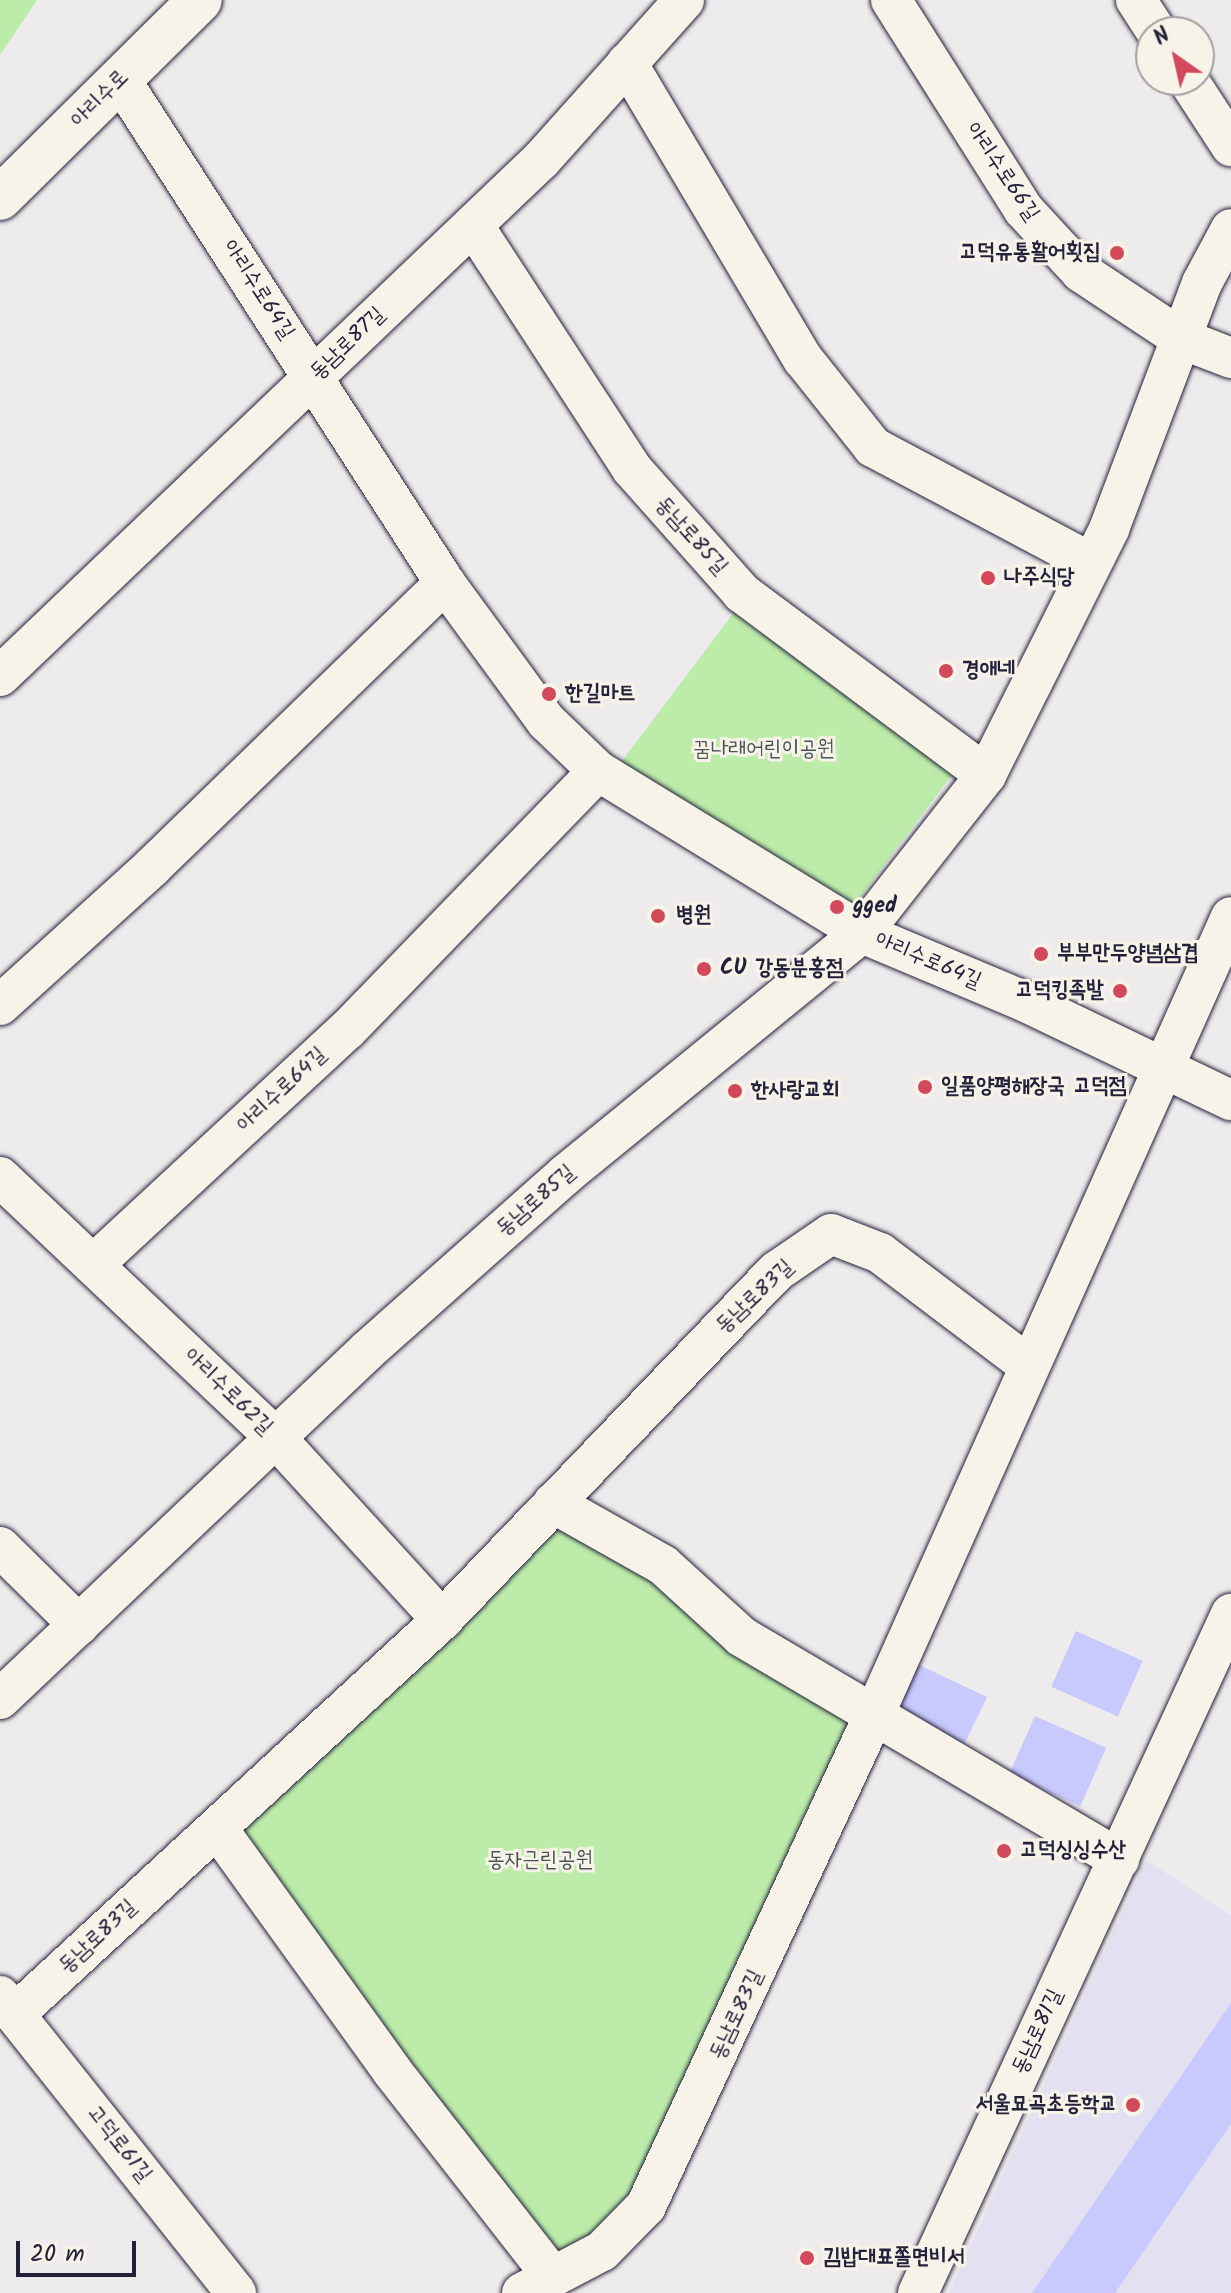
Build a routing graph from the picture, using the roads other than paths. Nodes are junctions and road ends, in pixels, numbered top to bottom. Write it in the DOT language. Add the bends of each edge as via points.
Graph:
graph roads {
  1 [pos="200,0"];
  2 [pos="684,0"];
  3 [pos="891,0"];
  4 [pos="627,63"];
  5 [pos="120,79"];
  6 [pos="1198,96"];
  7 [pos="1231,146"];
  8 [pos="0,198"];
  9 [pos="473,225"];
  10 [pos="1231,229"];
  11 [pos="1182,339"];
  12 [pos="1231,358"];
  13 [pos="314,376"];
  14 [pos="1091,563"];
  15 [pos="445,583"];
  16 [pos="0,676"];
  17 [pos="598,771"];
  18 [pos="986,775"];
  19 [pos="1231,917"];
  20 [pos="862,933"];
  21 [pos="0,1005"];
  22 [pos="1166,1067"];
  23 [pos="1231,1100"];
  24 [pos="0,1177"];
  25 [pos="94,1264"];
  26 [pos="1028,1365"];
  27 [pos="275,1437"];
  28 [pos="553,1503"];
  29 [pos="0,1547"];
  30 [pos="1231,1614"];
  31 [pos="442,1620"];
  32 [pos="79,1625"];
  33 [pos="0,1699"];
  34 [pos="874,1715"];
  35 [pos="217,1828"];
  36 [pos="1119,1859"];
  37 [pos="8,2004"];
  38 [pos="538,2285"];
  39 [pos="236,2293"];
  40 [pos="918,2293"];
  1 -- 5 [label="main road, 아리수로"];
  2 -- 4 [label="street, 동남로87길"];
  3 -- 11 [label="street, 아리수로66길" via="1023,209 1081,272"];
  4 -- 9 [label="street, 동남로87길" via="542,159"];
  4 -- 14 [label="street" via="803,359 873,447"];
  5 -- 8 [label="main road, 아리수로"];
  5 -- 13 [label="street, 아리수로64길"];
  6 -- 7 [label="street"];
  9 -- 13 [label="street, 동남로87길"];
  9 -- 18 [label="street, 동남로85길" via="632,469 742,593"];
  10 -- 11 [label="street, 동남로85길" via="1202,283"];
  11 -- 12 [label="street, 아리수로66길"];
  11 -- 14 [label="street, 동남로85길"];
  13 -- 15 [label="street, 아리수로64길"];
  13 -- 16 [label="street, 동남로87길"];
  14 -- 18 [label="street, 동남로85길"];
  15 -- 17 [label="street, 아리수로64길" via="546,721"];
  15 -- 21 [label="street" via="152,867"];
  17 -- 20 [label="street, 아리수로64길"];
  17 -- 25 [label="street, 아리수로64길" via="348,1029"];
  18 -- 20 [label="street, 동남로85길"];
  19 -- 22 [label="street, 동남로83길"];
  20 -- 22 [label="street, 아리수로64길"];
  20 -- 27 [label="street, 동남로85길" via="566,1174"];
  22 -- 23 [label="street, 아리수로64길"];
  22 -- 26 [label="street, 동남로83길"];
  24 -- 25 [label="street, 아리수로62길"];
  25 -- 27 [label="street, 아리수로62길"];
  26 -- 28 [label="street, 동남로83길" via="880,1253 831,1234 777,1271"];
  26 -- 34 [label="street, 동남로83길"];
  27 -- 31 [label="street, 아리수로62길"];
  27 -- 32 [label="street, 동남로85길"];
  28 -- 31 [label="street, 동남로83길"];
  28 -- 34 [label="street" via="663,1565 742,1637"];
  29 -- 32 [label="street"];
  30 -- 36 [label="street, 동남로81길"];
  31 -- 35 [label="street, 동남로83길"];
  32 -- 33 [label="street, 동남로85길"];
  34 -- 36 [label="street"];
  34 -- 38 [label="street, 동남로83길" via="646,2206 602,2251"];
  35 -- 37 [label="street, 동남로83길"];
  35 -- 38 [label="street, 동남로83길"];
  36 -- 40 [label="street, 동남로81길"];
  37 -- 39 [label="street, 고덕로61길"];
}
